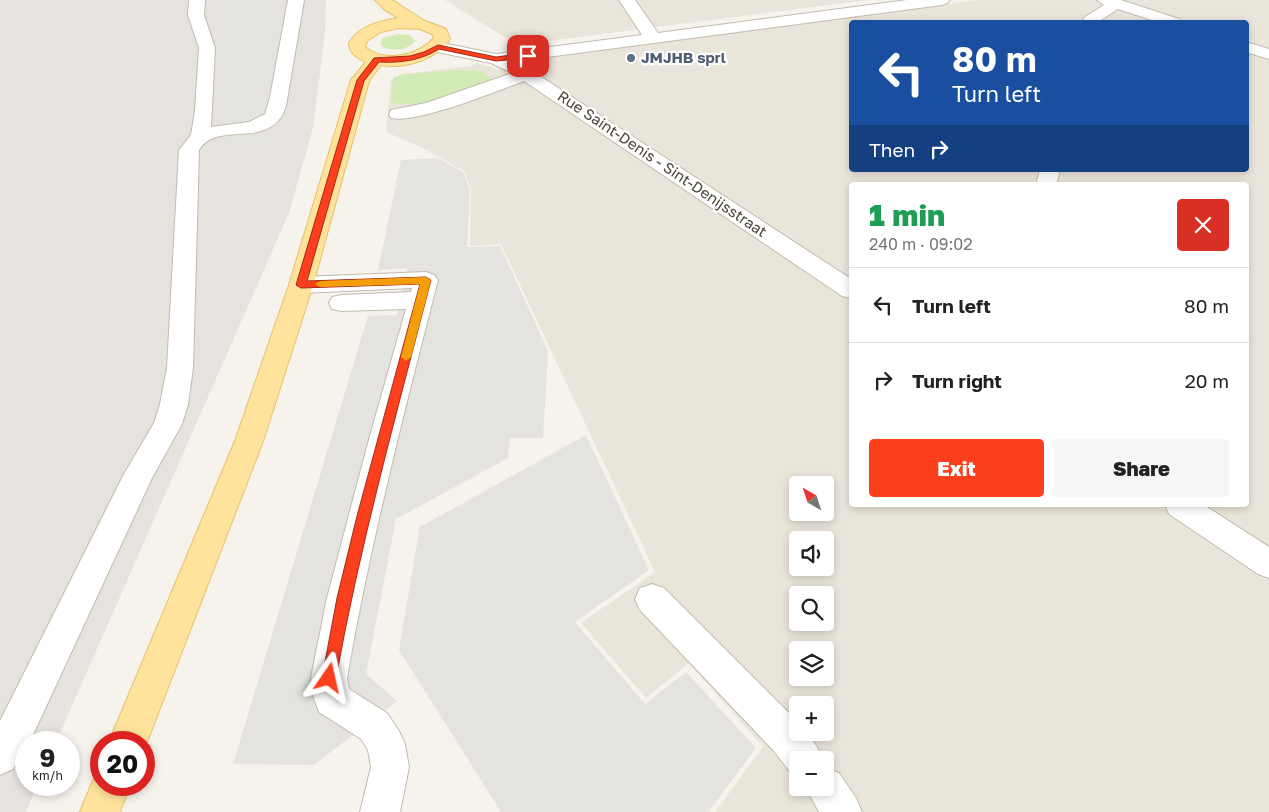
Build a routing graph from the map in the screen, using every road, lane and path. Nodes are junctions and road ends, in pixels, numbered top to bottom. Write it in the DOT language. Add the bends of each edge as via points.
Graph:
graph roads {
  1 [pos="197,0"];
  2 [pos="296,0"];
  3 [pos="383,0"];
  4 [pos="627,0"];
  5 [pos="942,0"];
  6 [pos="1110,2"];
  7 [pos="1091,20"];
  8 [pos="1167,20"];
  9 [pos="417,23"];
  10 [pos="653,38"];
  11 [pos="438,47"];
  12 [pos="1249,47"];
  13 [pos="1269,54"];
  14 [pos="377,59"];
  15 [pos="496,59"];
  16 [pos="526,74"];
  17 [pos="398,114"];
  18 [pos="200,136"];
  19 [pos="849,289"];
  20 [pos="298,294"];
  21 [pos="1183,507"];
  22 [pos="1269,564"];
  23 [pos="652,599"];
  24 [pos="132,731"];
  25 [pos="797,751"];
  26 [pos="0,756"];
  27 [pos="107,796"];
  28 [pos="831,796"];
  29 [pos="100,812"];
  30 [pos="380,812"];
  31 [pos="842,812"];
  1 -- 18 [label="street" via="196,15 207,48"];
  2 -- 18 [label="street" via="275,112 264,124"];
  3 -- 9 [label="main road"];
  4 -- 10 [label="street"];
  5 -- 10 [label="street"];
  6 -- 7 [label="street"];
  6 -- 8 [label="street"];
  9 -- 11 [label="main road" via="440,32 442,39"];
  9 -- 14 [label="main road" via="365,25 357,48 367,57"];
  10 -- 15 [label="street"];
  11 -- 14 [label="main road" via="411,58"];
  11 -- 15 [label="street, Rue Saint-Denis - Sint-Denijsstraat"];
  12 -- 13 [label="street"];
  14 -- 20 [label="main road" via="360,80"];
  15 -- 16 [label="street, Rue Saint-Denis - Sint-Denijsstraat"];
  16 -- 17 [label="street" via="430,108"];
  16 -- 19 [label="street, Rue Saint-Denis - Sint-Denijsstraat"];
  18 -- 26 [label="street" via="192,142 189,150 180,368 168,424 139,474 19,724"];
  20 -- 24 [label="main road" via="249,441"];
  20 -- 30 [label="street" via="423,290 344,598 329,678 332,699 374,726 386,744 390,767"];
  21 -- 22 [label="street"];
  23 -- 25 [label="street"];
  27 -- 29 [label="main road"];
  28 -- 31 [label="street"];
}
